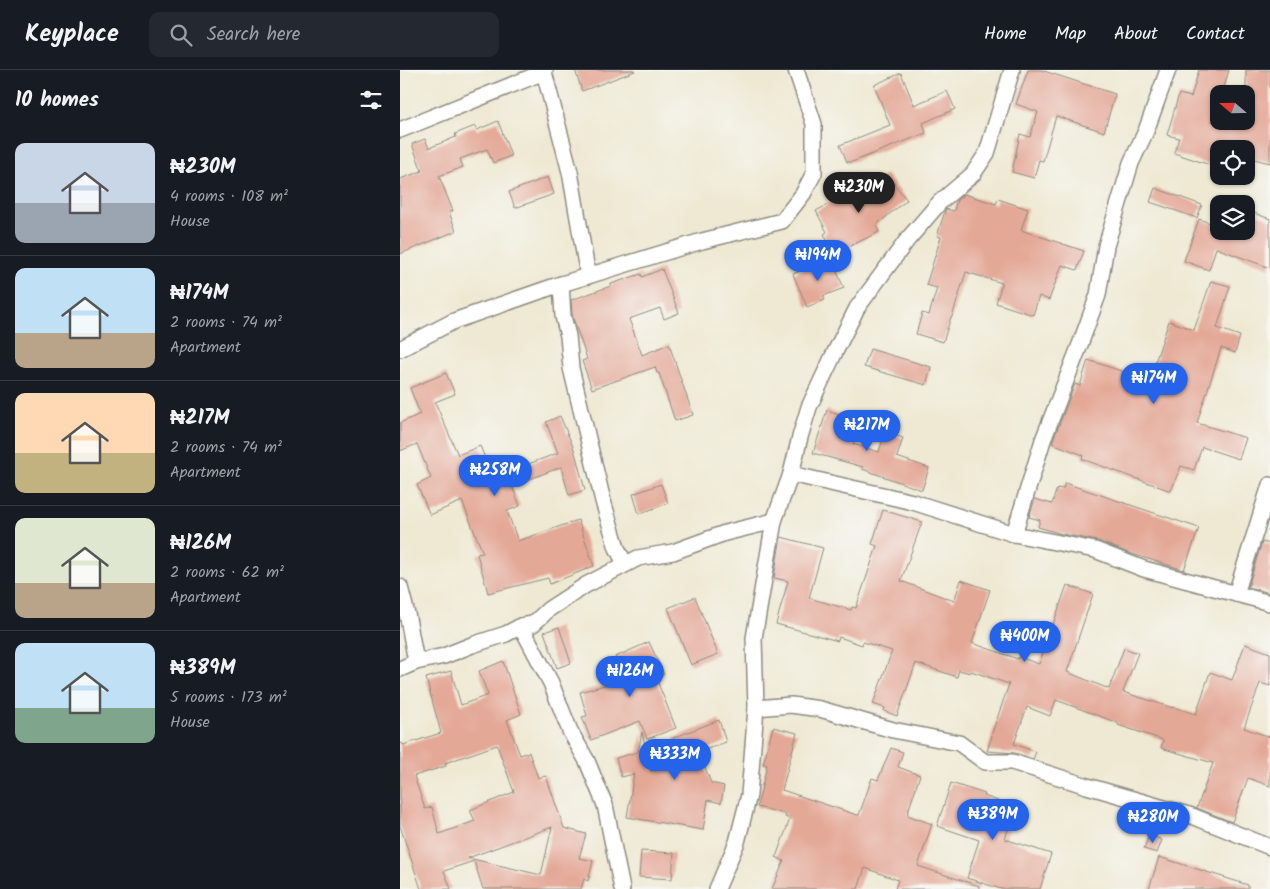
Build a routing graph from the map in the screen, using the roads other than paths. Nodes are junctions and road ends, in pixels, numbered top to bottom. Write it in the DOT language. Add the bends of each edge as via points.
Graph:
graph roads {
  1 [pos="796,70"];
  2 [pos="1012,70"];
  3 [pos="1168,70"];
  4 [pos="545,71"];
  5 [pos="400,130"];
  6 [pos="588,276"];
  7 [pos="561,284"];
  8 [pos="400,350"];
  9 [pos="791,474"];
  10 [pos="1270,485"];
  11 [pos="774,521"];
  12 [pos="1014,534"];
  13 [pos="625,564"];
  14 [pos="400,587"];
  15 [pos="1236,594"];
  16 [pos="1270,603"];
  17 [pos="521,626"];
  18 [pos="416,662"];
  19 [pos="400,669"];
  20 [pos="756,708"];
  21 [pos="1270,847"];
  22 [pos="622,889"];
  23 [pos="717,889"];
  1 -- 6 [label="street" via="814,124 814,173 782,221 702,241"];
  2 -- 9 [label="street" via="987,153 973,174 940,202 908,239 857,308 809,407"];
  3 -- 12 [label="street" via="1131,163 1106,246 1098,295 1043,440"];
  4 -- 5 [label="street"];
  4 -- 6 [label="street" via="570,172"];
  6 -- 7 [label="street"];
  7 -- 8 [label="street" via="454,321"];
  7 -- 13 [label="street" via="570,368 606,510"];
  9 -- 11 [label="street"];
  9 -- 12 [label="street" via="913,502"];
  10 -- 15 [label="street"];
  11 -- 13 [label="street"];
  11 -- 20 [label="street" via="754,638"];
  12 -- 15 [label="street" via="1095,550 1144,569"];
  13 -- 17 [label="street" via="572,595 533,624"];
  14 -- 18 [label="street"];
  15 -- 16 [label="street"];
  17 -- 18 [label="street" via="444,656"];
  17 -- 22 [label="street" via="551,683 605,805"];
  18 -- 19 [label="street"];
  20 -- 21 [label="street" via="791,705 820,709 893,730 959,743 985,762 1012,762 1192,816"];
  20 -- 23 [label="street" via="749,795 737,842"];
}
